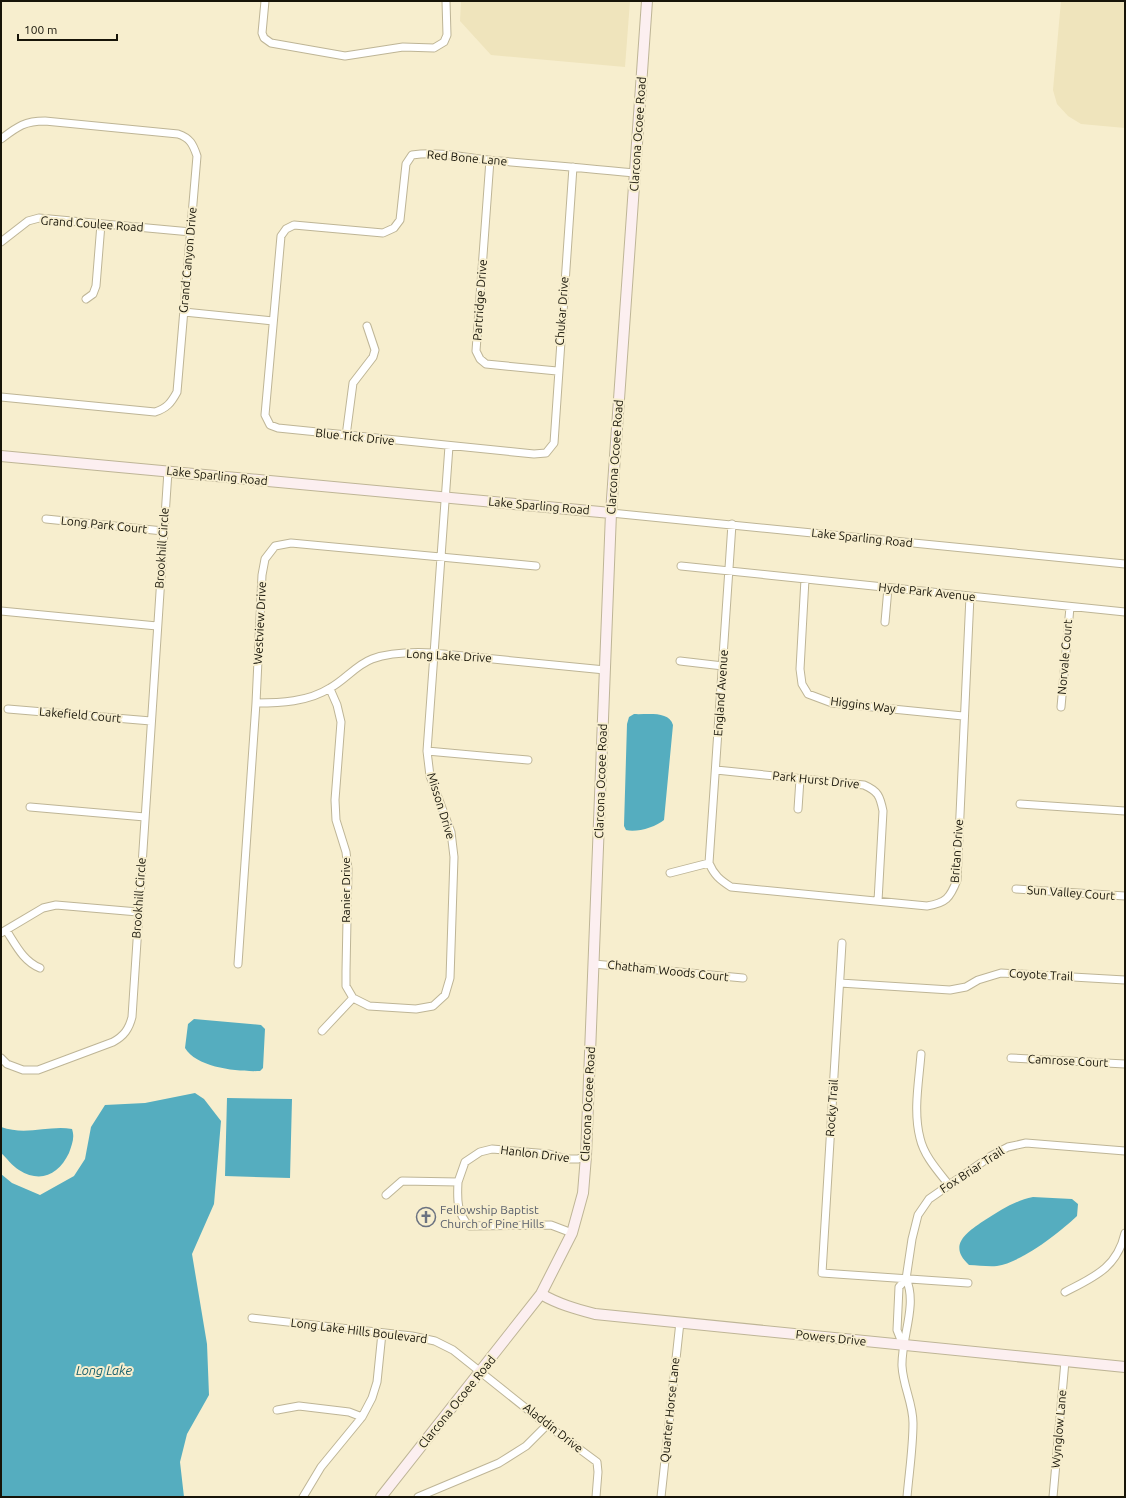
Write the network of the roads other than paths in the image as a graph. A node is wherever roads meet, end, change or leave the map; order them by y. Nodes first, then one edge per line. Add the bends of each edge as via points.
1 (265, 1) edge
2 (446, 1) edge
3 (647, 1) edge
4 (1, 140) edge
5 (490, 160) junction
6 (573, 167) junction
7 (635, 173) junction
8 (101, 224) junction
9 (191, 232) junction
10 (1, 242) edge
11 (86, 299) dead end
12 (184, 312) junction
13 (273, 321) junction
14 (367, 326) dead end
15 (557, 371) junction
16 (1, 397) edge
17 (346, 436) junction
18 (449, 446) junction
19 (546, 453) joint
20 (1, 456) edge
21 (168, 471) junction
22 (445, 497) junction
23 (611, 513) junction
24 (46, 519) dead end
25 (732, 524) junction
26 (163, 532) junction
27 (440, 557) junction
28 (1125, 564) edge
29 (536, 566) dead end
30 (681, 566) dead end
31 (730, 570) junction
32 (805, 579) junction
33 (888, 588) junction
34 (970, 596) junction
35 (1070, 607) junction
36 (1, 611) edge
37 (1125, 612) edge
38 (884, 622) dead end
39 (157, 626) junction
40 (433, 653) junction
41 (680, 661) dead end
42 (723, 666) junction
43 (605, 670) junction
44 (330, 689) junction
45 (256, 703) junction
46 (1060, 707) dead end
47 (8, 709) dead end
48 (963, 716) junction
49 (151, 721) junction
50 (427, 751) junction
51 (528, 760) dead end
52 (716, 770) junction
53 (800, 779) junction
54 (1020, 804) dead end
55 (30, 806) dead end
56 (798, 809) dead end
57 (1125, 811) edge
58 (145, 817) junction
59 (709, 862) junction
60 (670, 873) dead end
61 (1016, 889) dead end
62 (1125, 896) edge
63 (878, 901) junction
64 (138, 912) junction
65 (4, 931) edge
66 (842, 942) dead end
67 (238, 964) dead end
68 (594, 964) junction
69 (40, 968) dead end
70 (743, 978) dead end
71 (1125, 980) edge
72 (840, 983) junction
73 (353, 998) junction
74 (322, 1031) dead end
75 (921, 1054) dead end
76 (1, 1058) edge
77 (1011, 1058) dead end
78 (1125, 1064) edge
79 (1125, 1151) edge
80 (586, 1156) junction
81 (458, 1182) junction
82 (949, 1185) junction
83 (386, 1195) dead end
84 (572, 1233) junction
85 (1125, 1234) edge
86 (906, 1278) junction
87 (968, 1283) dead end
88 (1065, 1292) dead end
89 (541, 1294) junction
90 (252, 1318) dead end
91 (680, 1322) junction
92 (382, 1333) junction
93 (903, 1345) junction
94 (1064, 1361) junction
95 (1125, 1367) edge
96 (482, 1371) junction
97 (277, 1410) dead end
98 (362, 1417) junction
99 (547, 1425) junction
100 (303, 1497) edge
101 (381, 1497) edge
102 (418, 1497) edge
103 (596, 1497) edge
104 (661, 1497) edge
105 (907, 1497) edge
106 (1053, 1497) edge

1 - 2 street via 262,33 267,41 345,56 403,47 439,46 447,35
3 - 7 street, Clarcona Ocoee Road
4 - 9 street, Grand Canyon Drive via 21,125 45,120 187,137 194,144 197,156
5 - 6 street, Red Bone Lane
5 - 13 street, Red Bone Lane via 424,153 412,155 406,164 400,220 394,228 383,233 294,225 286,229 281,236
5 - 15 street, Partridge Drive via 476,351 486,364
6 - 7 street, Red Bone Lane
6 - 15 street, Chukar Drive
7 - 23 street, Clarcona Ocoee Road
8 - 9 street, Grand Coulee Road
8 - 10 street, Grand Coulee Road via 39,218 28,221
8 - 11 street via 96,286 93,294
9 - 12 street, Grand Canyon Drive
12 - 13 street
12 - 16 street, Grand Canyon Drive via 177,392 166,408 156,412
13 - 17 street, Blue Tick Drive via 266,415 270,425
14 - 17 street via 375,350 373,357 352,383
15 - 19 street, Chukar Drive via 554,443
17 - 18 street, Blue Tick Drive
18 - 19 street, Blue Tick Drive
18 - 22 street, Misson Drive
20 - 21 street, Lake Sparling Road
21 - 22 street, Lake Sparling Road
21 - 26 street, Brookhill Circle
22 - 23 street, Lake Sparling Road
22 - 27 street, Misson Drive
23 - 25 street, Lake Sparling Road
23 - 43 street, Clarcona Ocoee Road
24 - 26 street, Long Park Court
25 - 28 street, Lake Sparling Road
25 - 31 street, England Avenue
26 - 39 street, Brookhill Circle
27 - 29 street, Westview Drive
27 - 40 street, Misson Drive
27 - 45 street, Westview Drive via 291,543 275,546 265,559 262,575
30 - 31 street, Hyde Park Avenue
31 - 32 street, Hyde Park Avenue
31 - 42 street, England Avenue
32 - 33 street, Hyde Park Avenue
32 - 48 street, Higgins Way via 800,669 802,684 808,694 832,703
33 - 34 street, Hyde Park Avenue
33 - 38 street
34 - 35 street, Hyde Park Avenue
34 - 48 street, Britan Drive
35 - 37 street, Hyde Park Avenue
35 - 46 street, Norvale Court
36 - 39 street
39 - 49 street, Brookhill Circle
40 - 43 street, Long Lake Drive
40 - 44 street, Long Lake Drive via 410,652 372,659
40 - 50 street, Misson Drive
41 - 42 street
42 - 52 street, England Avenue
43 - 68 street, Clarcona Ocoee Road
44 - 45 street, Long Lake Drive via 281,703
44 - 73 street, Ranier Drive via 341,722 335,800 336,820 346,852 348,869 346,986
45 - 67 street, Westview Drive
47 - 49 street, Lakefield Court
48 - 63 street, Britan Drive via 957,880 952,893 941,904 927,906
49 - 58 street, Brookhill Circle
50 - 51 street
50 - 73 street, Misson Drive via 430,776 450,832 454,857 450,978 445,995 433,1006 416,1009 369,1006
52 - 53 street, Park Hurst Drive
52 - 59 street, England Avenue
53 - 56 street
53 - 63 street, Park Hurst Drive via 864,785 874,789 880,798 883,811
54 - 57 street
55 - 58 street
58 - 64 street, Brookhill Circle
59 - 60 street
59 - 63 street, Britan Drive via 719,879 732,886
61 - 62 street, Sun Valley Court
64 - 65 street via 56,905 43,908
64 - 76 street, Brookhill Circle via 132,1017 130,1027 122,1037 38,1070 23,1070 7,1064
65 - 69 street via 30,964
66 - 72 street, Rocky Trail
68 - 70 street, Chatham Woods Court
68 - 80 street, Clarcona Ocoee Road
71 - 72 street, Coyote Trail via 1001,973 978,980 966,987 950,990
72 - 86 street, Rocky Trail via 822,1273
73 - 74 street
75 - 82 street via 916,1114 920,1139 929,1159
77 - 78 street, Camrose Court
79 - 82 street, Fox Briar Trail via 1026,1143 1008,1147
80 - 81 street, Hanlon Drive via 567,1159 549,1154 492,1149 480,1152 465,1162
80 - 84 street, Clarcona Ocoee Road via 582,1193
81 - 83 street via 402,1181
81 - 84 street, Hanlon Drive via 457,1202 461,1218 469,1226 551,1225
82 - 86 street, Fox Briar Trail via 929,1199 918,1215
84 - 89 street, Clarcona Ocoee Road
85 - 88 street via 1115,1259 1098,1275
86 - 87 street
86 - 93 street, Fox Briar Trail via 911,1287 907,1331
86 - 93 street, Fox Briar Trail via 900,1287 897,1330
89 - 91 street, Powers Drive via 577,1310 595,1314
89 - 96 street, Clarcona Ocoee Road
90 - 92 street, Long Lake Hills Boulevard
91 - 93 street, Powers Drive
91 - 104 street, Quarter Horse Lane
92 - 96 street, Long Lake Hills Boulevard via 435,1341 453,1350
92 - 98 street via 378,1382
93 - 94 street, Powers Drive
93 - 105 street, Fox Briar Trail via 902,1367 911,1400 913,1423
94 - 95 street, Powers Drive
94 - 106 street, Wynglow Lane
96 - 99 street, Aladdin Drive
96 - 101 street, Clarcona Ocoee Road
97 - 98 street via 300,1406 349,1412
98 - 100 street via 321,1467
99 - 102 street via 526,1446 499,1463
99 - 103 street, Aladdin Drive via 597,1462

